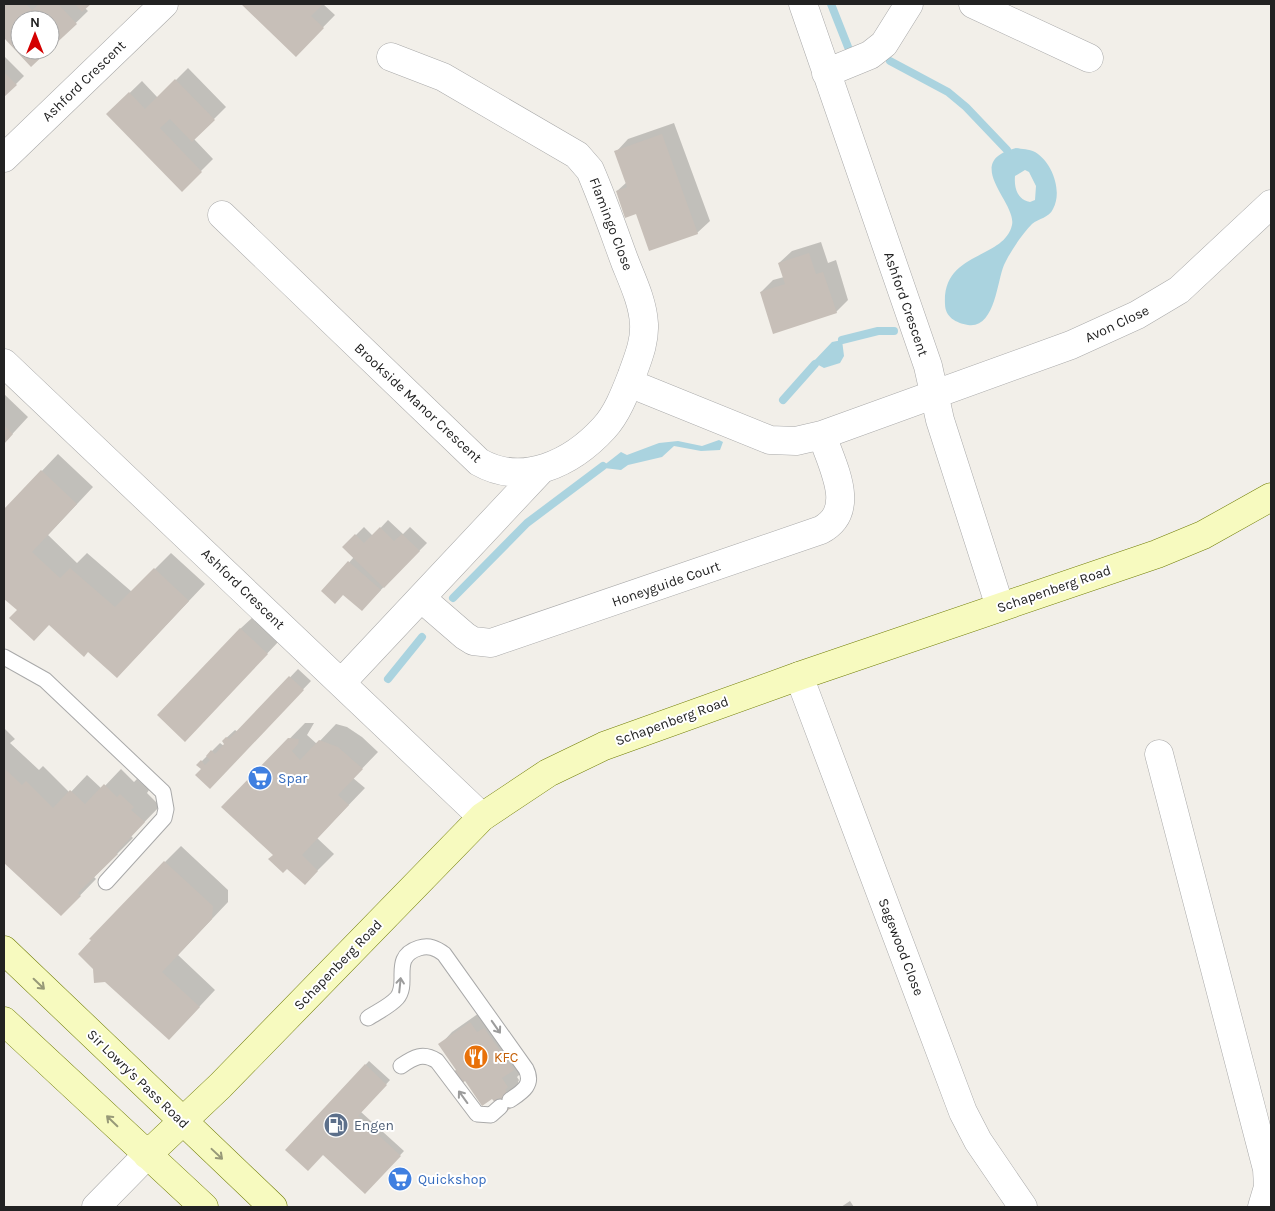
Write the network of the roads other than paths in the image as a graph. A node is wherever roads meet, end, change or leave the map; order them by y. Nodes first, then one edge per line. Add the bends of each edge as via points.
1 (164, 4) edge
2 (803, 4) edge
3 (909, 4) edge
4 (973, 4) edge
5 (391, 57) dead end
6 (1089, 58) dead end
7 (826, 73) junction
8 (4, 158) edge
9 (1271, 204) edge
10 (222, 215) dead end
11 (4, 363) edge
12 (628, 383) junction
13 (934, 394) junction
14 (822, 435) junction
15 (540, 471) junction
16 (1271, 497) edge
17 (421, 598) junction
18 (1000, 607) junction
19 (4, 657) edge
20 (798, 676) junction
21 (342, 683) junction
22 (1160, 754) dead end
23 (482, 817) junction
24 (106, 882) dead end
25 (4, 950) edge
26 (368, 1018) dead end
27 (4, 1021) edge
28 (401, 1066) dead end
29 (182, 1121) junction
30 (147, 1155) junction
31 (96, 1207) edge
32 (204, 1207) edge
33 (273, 1207) edge
34 (1023, 1207) edge
35 (1262, 1207) edge

1 - 8 street, Ashford Crescent
2 - 7 street, Ashford Crescent
3 - 7 street via 884,44 870,55
4 - 6 street
5 - 12 street, Flamingo Close via 443,77 577,155 590,170 639,299 644,322 644,337
7 - 13 street, Ashford Crescent via 928,366
9 - 13 street, Avon Close via 1159,304 1071,345
10 - 15 street, Brookside Manor Crescent via 479,462 501,472
11 - 21 street, Ashford Crescent
12 - 14 street via 770,440
12 - 15 street, Brookside Manor Crescent via 604,428 588,443
13 - 14 street
13 - 18 street, Ashford Crescent
14 - 17 street, Honeyguide Court via 841,502 836,518 820,530 491,643 481,643 465,636
15 - 17 street
16 - 18 street, Schapenberg Road via 1203,535 1157,554
17 - 21 street
18 - 20 street, Schapenberg Road
19 - 24 lane via 45,680 163,792 164,818
20 - 23 street, Schapenberg Road via 584,754 530,783
20 - 34 street, Sagewood Close via 963,1112 978,1141
21 - 23 street, Ashford Crescent
22 - 35 street via 1267,1169 1268,1187
23 - 29 street, Schapenberg Road
25 -> 29 street, Sir Lowry's Pass Road
26 -> 28 lane via 398,997 402,964 407,956 422,947 438,949 526,1069 528,1084 526,1089 491,1115 477,1114 437,1061 430,1057 415,1057
30 -> 27 street
29 - 30 street, Schapenberg Road
29 -> 33 street, Sir Lowry's Pass Road
30 - 31 street
30 - 32 street

